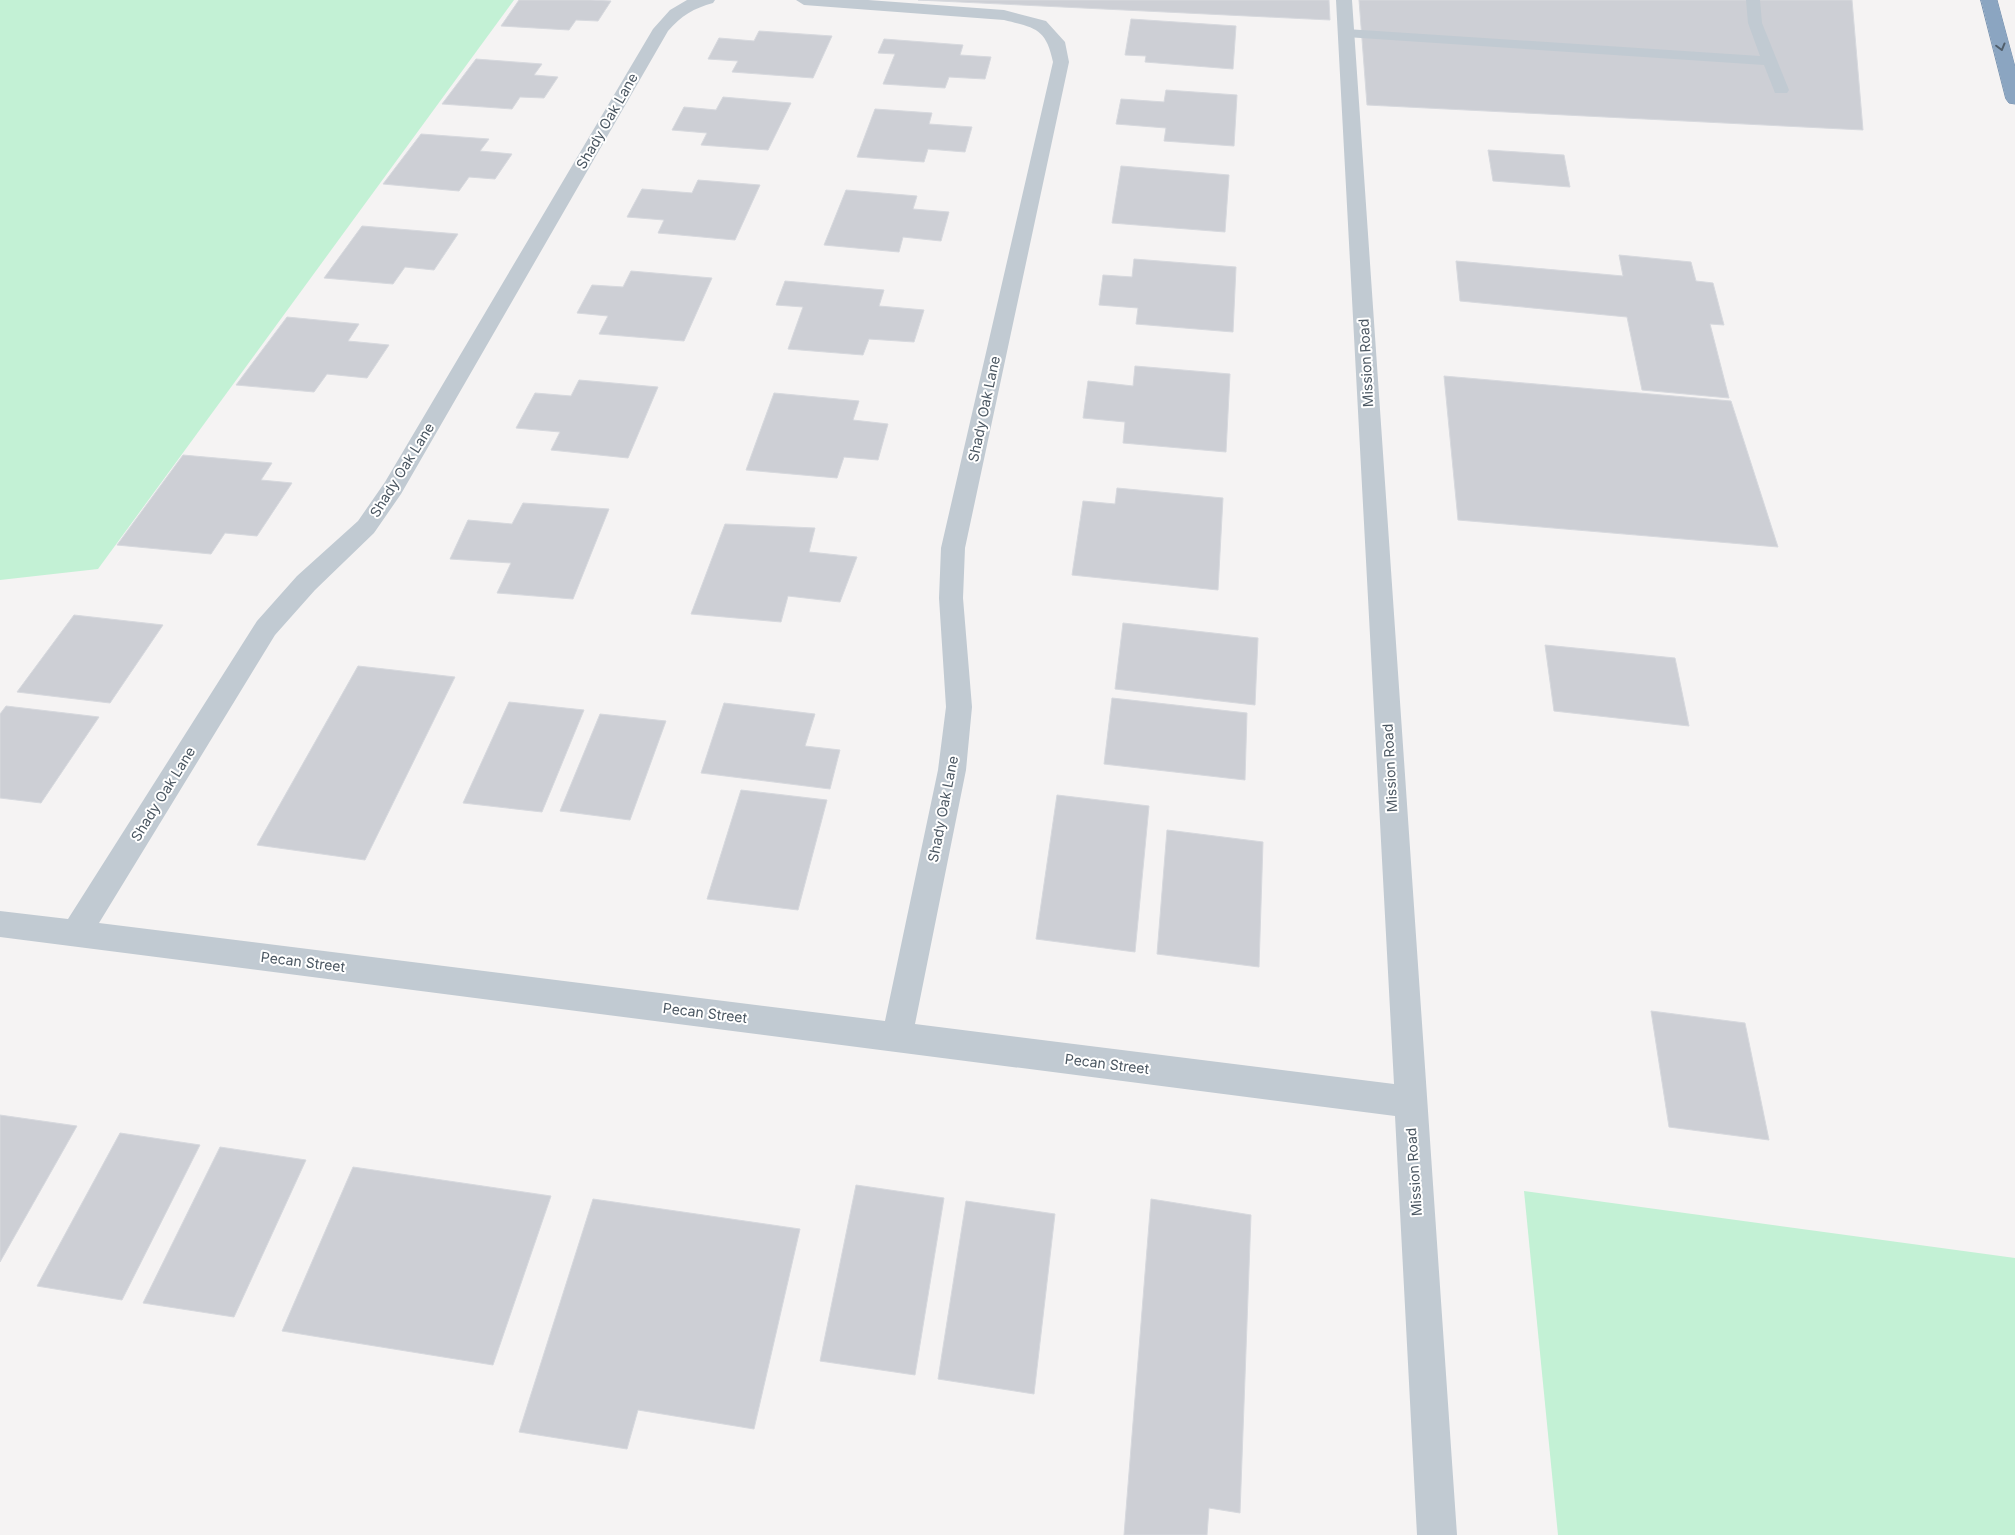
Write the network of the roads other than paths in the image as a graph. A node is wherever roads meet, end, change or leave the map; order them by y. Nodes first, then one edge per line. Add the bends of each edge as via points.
1 (707, 0) edge
2 (804, 0) edge
3 (1344, 0) edge
4 (1753, 0) edge
5 (1989, 0) edge
6 (1346, 33) junction
7 (1770, 61) junction
8 (1781, 90) dead end
9 (2015, 99) edge
10 (0, 924) edge
11 (76, 932) junction
12 (897, 1038) junction
13 (1410, 1102) junction
14 (1437, 1535) edge

1 - 11 street, Shady Oak Lane via 674,13 661,29 394,488 366,527 306,583 266,628
2 - 12 street, Shady Oak Lane via 1004,15 1040,24 1057,42 1060,62 953,548 950,598 959,706 952,770
3 - 6 street, Mission Road
4 - 7 lane via 1755,23
5 -> 9 highway
6 - 7 lane
6 - 13 street, Mission Road
7 - 8 lane
10 - 11 street, Pecan Street
11 - 12 street, Pecan Street
12 - 13 street, Pecan Street
13 - 14 street, Mission Road

